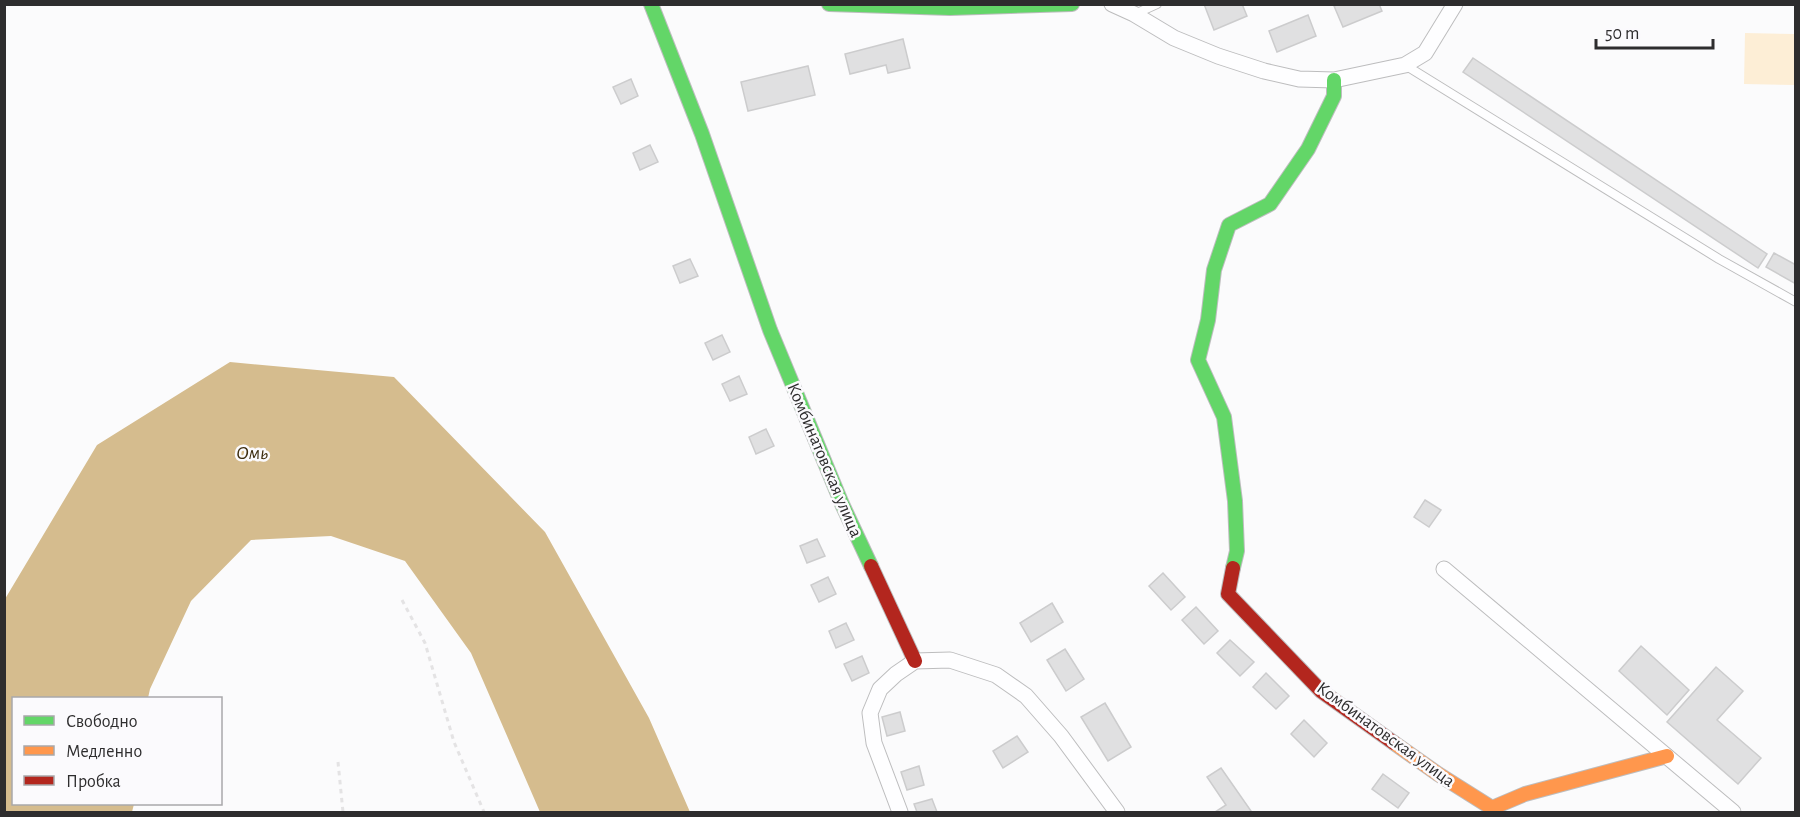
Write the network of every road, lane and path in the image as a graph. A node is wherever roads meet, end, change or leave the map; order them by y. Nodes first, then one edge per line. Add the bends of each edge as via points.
1 (651, 4) edge
2 (829, 4) edge
3 (1072, 4) edge
4 (1112, 4) edge
5 (1157, 4) edge
6 (1455, 4) edge
7 (1134, 14) junction
8 (1405, 65) junction
9 (1334, 80) junction
10 (1796, 302) edge
11 (1444, 569) dead end
12 (402, 600) dead end
13 (915, 661) junction
14 (1667, 756) junction
15 (338, 762) dead end
16 (343, 813) edge
17 (484, 813) edge
18 (900, 813) edge
19 (1117, 813) edge
20 (1733, 813) edge

1 - 13 street, Комбинатовская улица via 702,134 770,330 842,504
2 - 3 street via 904,9 1011,9
4 - 7 street
5 - 7 lane
6 - 8 street via 1425,52
7 - 9 street via 1174,38 1218,56 1299,79
8 - 9 street
8 - 10 lane via 1719,259
9 - 14 street, Комбинатовская улица via 1334,96 1308,149 1270,204 1229,225 1214,270 1198,360 1224,417 1235,501 1237,551 1228,594 1322,691 1492,808 1525,794
11 - 14 street
12 - 17 path via 425,643 453,742
13 - 18 street via 880,690 870,713 874,743
13 - 19 street via 950,660 996,675 1026,696 1061,736
14 - 20 street
15 - 16 path

